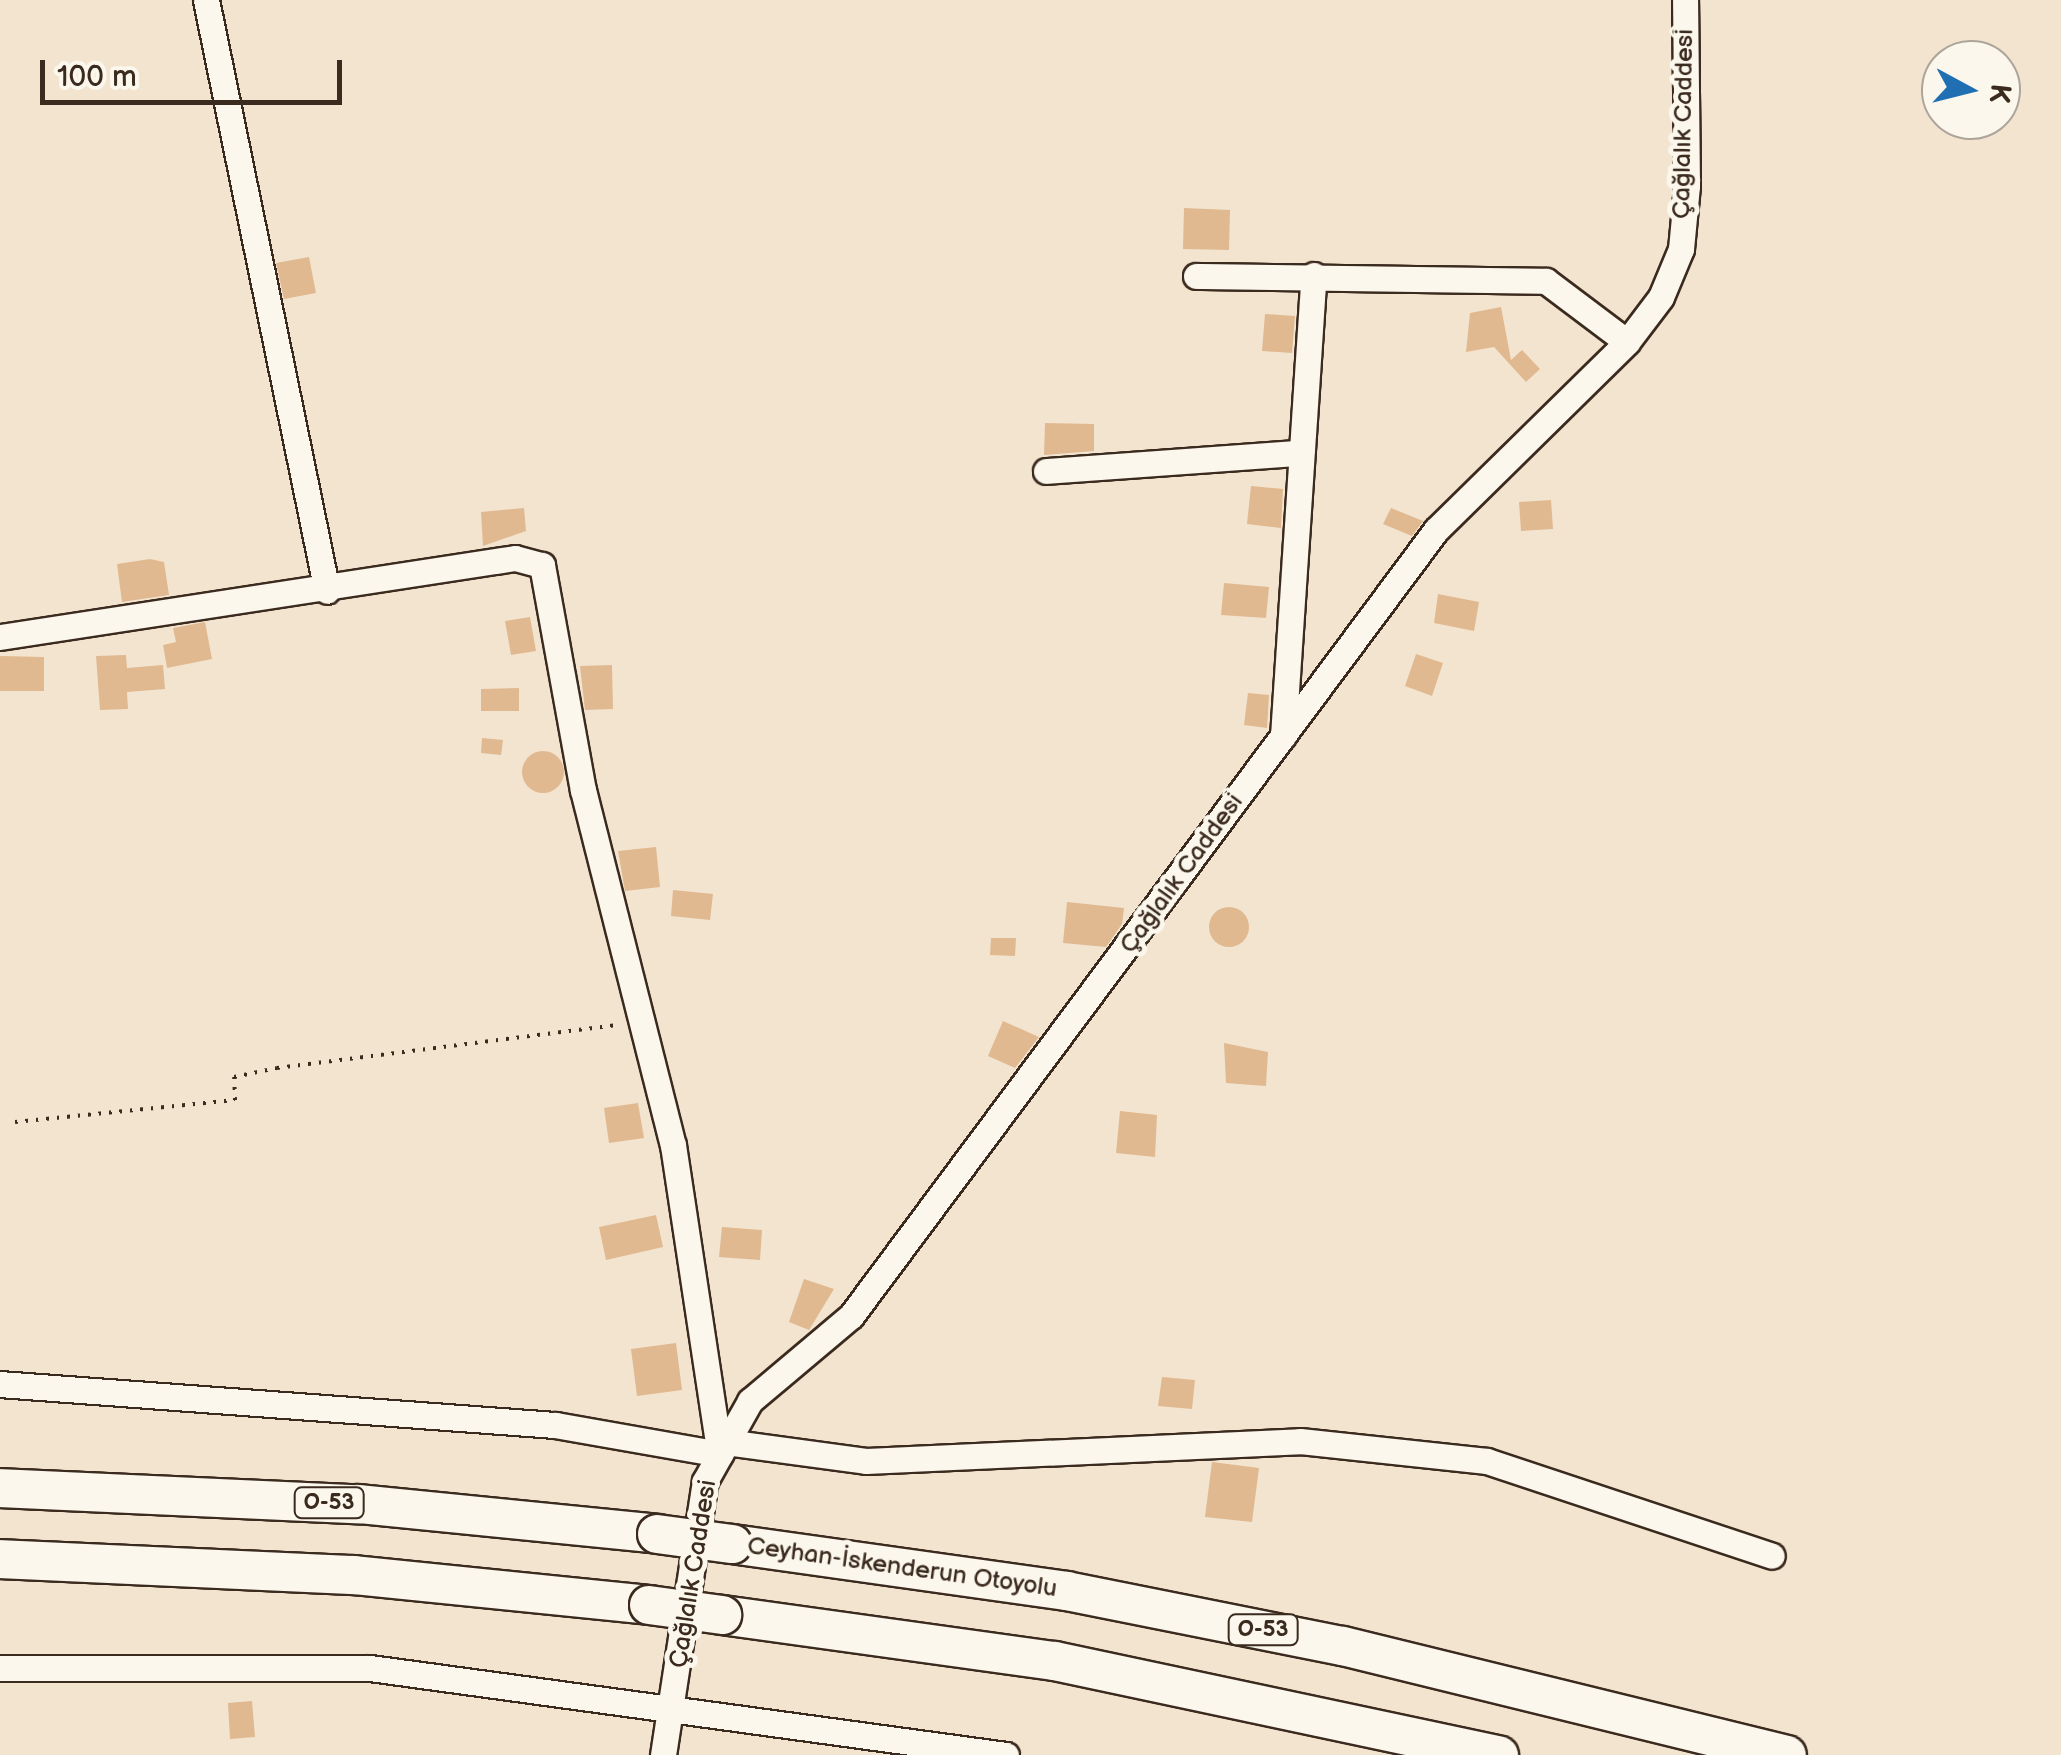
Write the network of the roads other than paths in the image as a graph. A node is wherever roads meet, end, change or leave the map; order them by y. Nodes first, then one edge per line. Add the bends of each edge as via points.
1 (206, 0) edge
2 (1686, 0) edge
3 (1314, 275) junction
4 (1196, 276) dead end
5 (1627, 342) junction
6 (1298, 454) junction
7 (1046, 470) dead end
8 (328, 591) junction
9 (0, 637) edge
10 (1284, 736) junction
11 (0, 1384) edge
12 (723, 1448) junction
13 (0, 1488) edge
14 (1772, 1556) dead end
15 (0, 1559) edge
16 (0, 1668) edge
17 (674, 1703) junction
18 (663, 1755) edge
19 (1006, 1755) edge
20 (1499, 1755) edge
21 (1787, 1755) edge

1 - 8 street
2 - 5 street, Çağlalık Caddesi via 1681,249
3 - 4 street
3 - 5 street via 1546,281
3 - 6 street
5 - 10 street, Çağlalık Caddesi via 1436,530
6 - 7 street
6 - 10 street
8 - 9 street
8 - 12 street via 515,558 542,564 583,790 643,1022 702,1297
10 - 12 street, Çağlalık Caddesi via 851,1316 750,1401
11 - 12 street via 555,1425
12 - 14 street via 866,1461 1300,1441 1487,1462
12 - 17 street, Çağlalık Caddesi via 705,1481
13 - 21 highway, Ceyhan-İskenderun Otoyolu / O-53, bridge via 359,1504 658,1534 1104,1598
15 - 20 highway, bridge via 354,1575 649,1605 1055,1661
16 - 17 street via 370,1668
17 - 18 street, Çağlalık Caddesi
17 - 19 street

